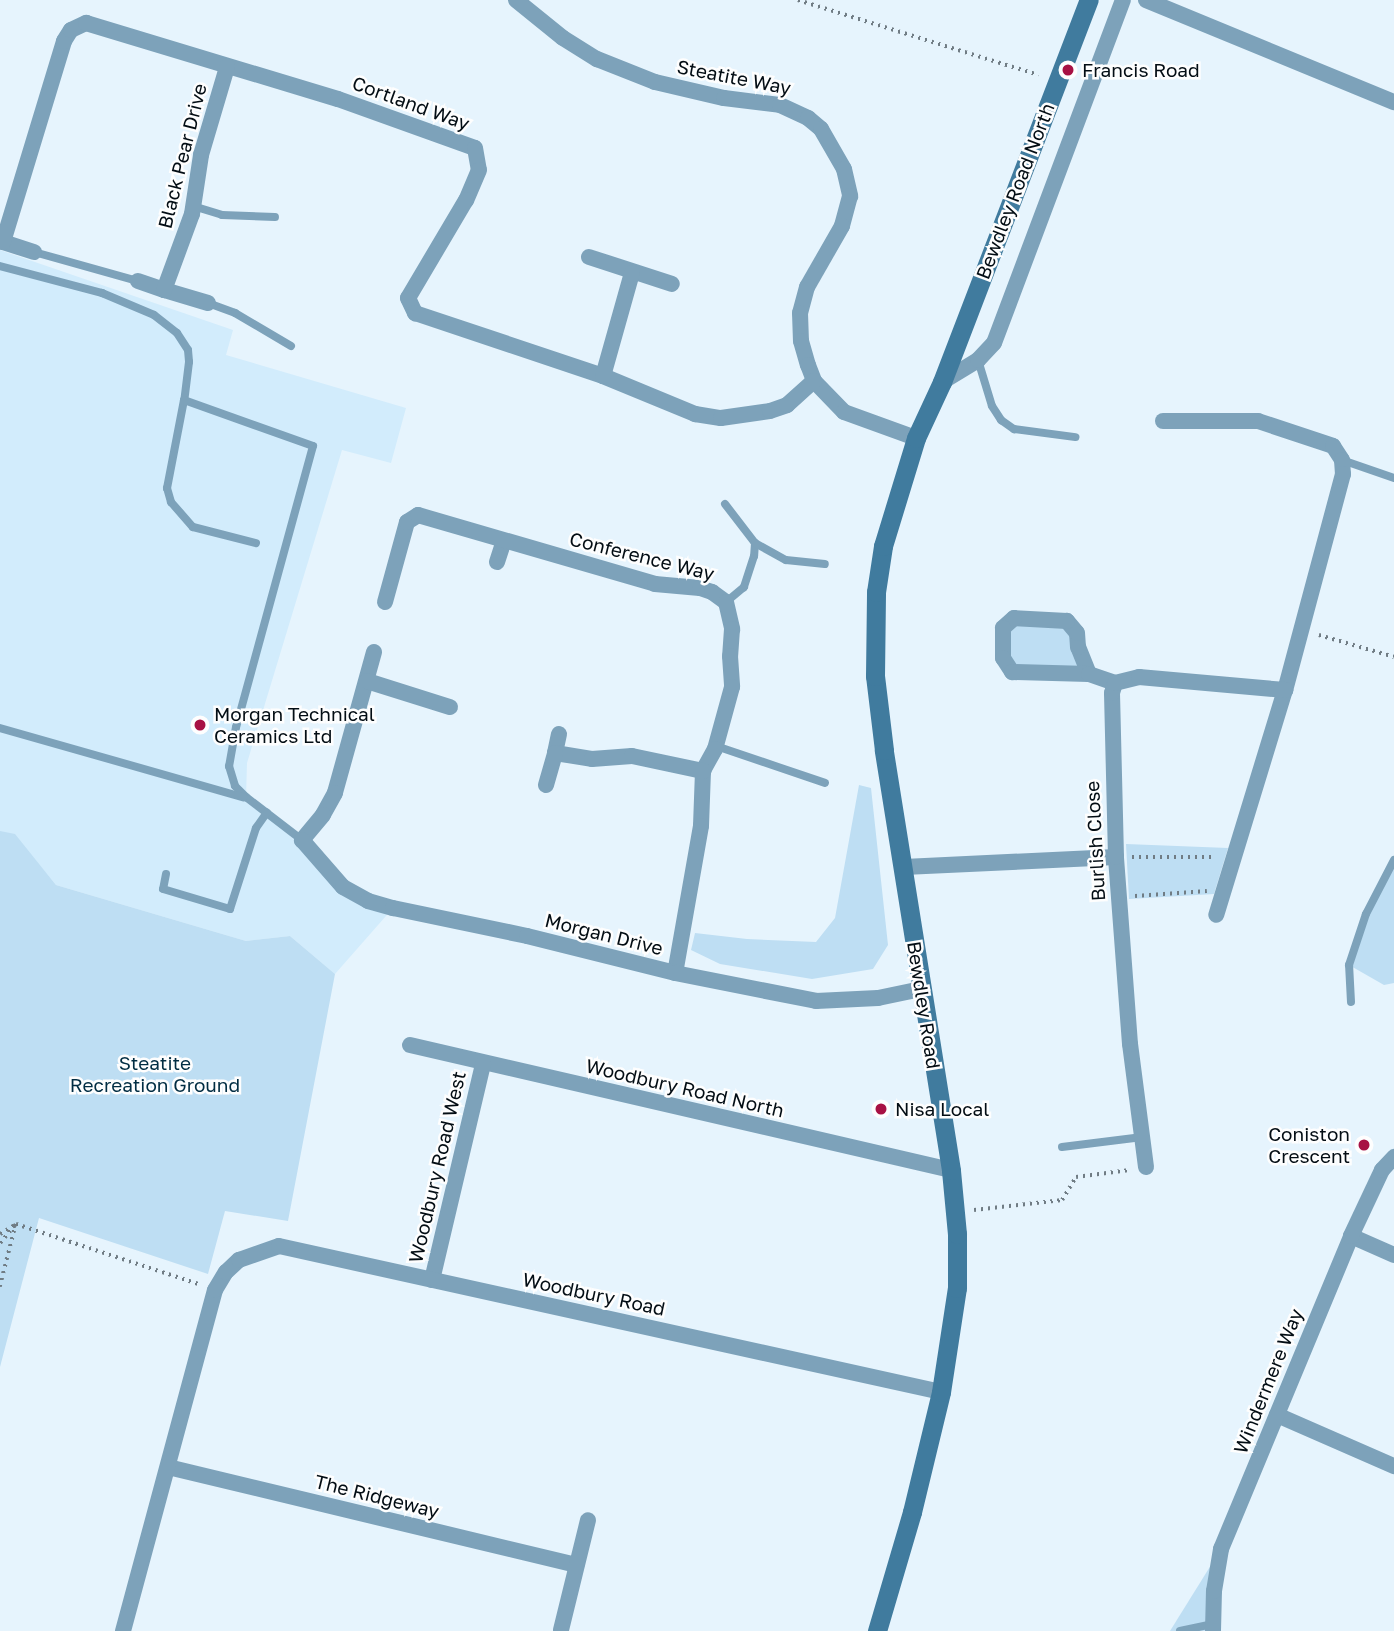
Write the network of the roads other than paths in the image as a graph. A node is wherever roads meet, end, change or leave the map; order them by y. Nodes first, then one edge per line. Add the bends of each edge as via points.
1 (516, 0) edge
2 (1089, 0) edge
3 (1123, 0) edge
4 (1146, 0) edge
5 (227, 66) junction
6 (1394, 102) edge
7 (193, 206) junction
8 (275, 217) dead end
9 (2, 241) edge
10 (34, 252) joint
11 (589, 257) dead end
12 (0, 265) edge
13 (632, 273) junction
14 (138, 281) joint
15 (672, 284) dead end
16 (164, 290) junction
17 (208, 303) joint
18 (291, 346) dead end
19 (978, 360) junction
20 (603, 376) junction
21 (814, 380) junction
22 (942, 382) junction
23 (184, 400) junction
24 (1163, 421) dead end
25 (1075, 437) dead end
26 (916, 438) junction
27 (1342, 460) junction
28 (1394, 478) edge
29 (725, 503) dead end
30 (504, 541) junction
31 (256, 543) dead end
32 (755, 543) junction
33 (497, 562) dead end
34 (825, 564) dead end
35 (384, 602) dead end
36 (726, 602) junction
37 (1077, 648) junction
38 (374, 652) dead end
39 (1060, 673) junction
40 (1089, 674) junction
41 (367, 681) junction
42 (1115, 683) junction
43 (1285, 690) junction
44 (450, 707) dead end
45 (0, 728) edge
46 (559, 734) dead end
47 (716, 746) junction
48 (555, 753) junction
49 (704, 771) junction
50 (825, 783) dead end
51 (546, 785) dead end
52 (246, 797) junction
53 (267, 811) junction
54 (302, 840) junction
55 (1116, 857) junction
56 (1394, 860) edge
57 (904, 867) junction
58 (166, 874) dead end
59 (1216, 915) dead end
60 (675, 973) junction
61 (921, 989) junction
62 (1351, 1002) dead end
63 (411, 1045) dead end
64 (483, 1064) junction
65 (1142, 1138) junction
66 (1062, 1147) dead end
67 (1394, 1157) edge
68 (1146, 1167) road end
69 (951, 1170) junction
70 (1351, 1236) junction
71 (1394, 1255) edge
72 (432, 1280) junction
73 (941, 1392) junction
74 (1277, 1415) junction
75 (1394, 1466) edge
76 (168, 1467) junction
77 (588, 1520) dead end
78 (576, 1565) junction
79 (1213, 1628) edge
80 (561, 1630) edge
81 (123, 1631) edge
82 (877, 1631) edge
83 (1180, 1631) edge

1 - 21 street, Steatite Way via 597,59 656,82 780,105 821,129 844,169 850,196 842,226 807,286 800,313 801,341
2 - 22 main road, Bewdley Road North
3 - 19 street via 994,343
4 - 6 street
5 - 7 street, Black Pear Drive via 201,155
5 - 9 street, Cortland Way via 86,23 71,30
5 - 20 street, Cortland Way via 338,99 474,148 479,170 467,200 408,298 415,313
7 - 8 lane via 222,215
7 - 16 street, Black Pear Drive
9 - 10 street, Cortland Way
10 - 14 lane
11 - 13 street
12 - 23 lane via 102,293 166,323 187,351
13 - 15 street
13 - 20 street
14 - 16 street
16 - 17 street
17 - 18 lane via 236,313
19 - 22 street
19 - 25 lane via 1001,420 1014,429
20 - 21 street, Cortland Way via 695,414 721,418 787,405
21 - 26 street, Steatite Way via 844,412
22 - 26 main road, Bewdley Road
23 - 31 lane via 167,488 171,502 193,527
23 - 52 lane via 313,446 231,753 230,776
24 - 27 street via 1258,421 1333,446
26 - 57 main road, Bewdley Road via 883,545 873,639 884,751
27 - 28 lane
27 - 43 street via 1343,474
29 - 32 lane
30 - 33 street
30 - 35 street, Conference Way via 418,515 407,522
30 - 36 street, Conference Way via 655,584 700,588
32 - 34 lane via 786,560
32 - 36 lane via 744,587
36 - 47 street, Conference Way via 733,629 732,687
37 - 39 street via 1074,659
37 - 39 street via 1077,633 1067,621 1007,621 1003,628 1006,667 1012,672
37 - 40 street
38 - 41 street
39 - 40 street
40 - 42 street
41 - 44 street
41 - 54 street via 335,793
42 - 43 street via 1139,677
42 - 55 street, Burlish Close via 1111,706
43 - 59 street
45 - 52 lane
46 - 48 street
47 - 49 street, Conference Way
47 - 50 lane
48 - 49 street via 592,759 632,755
48 - 51 street
49 - 60 street, Conference Way via 701,826
52 - 53 lane
53 - 54 lane
53 - 58 lane via 256,828 230,909 163,889
54 - 60 street, Morgan Drive via 343,887 368,901
55 - 57 street
55 - 65 street, Burlish Close
56 - 62 lane via 1366,914 1349,964
57 - 61 main road, Bewdley Road
60 - 61 street, Morgan Drive via 816,1001 878,998
61 - 69 main road, Bewdley Road
63 - 64 street, Woodbury Road North
64 - 69 street, Woodbury Road North
64 - 72 street, Woodbury Road West
65 - 66 lane
65 - 68 street, Burlish Close
67 - 70 street, Windermere Way via 1382,1170
69 - 73 main road, Bewdley Road via 957,1288
70 - 71 street
70 - 74 street, Windermere Way
72 - 73 street, Woodbury Road
72 - 76 street, Woodbury Road via 279,1246 239,1260 215,1290
73 - 82 main road, Bewdley Road
74 - 75 street
74 - 79 street, Windermere Way via 1221,1549
76 - 78 street, The Ridgeway
76 - 81 street
77 - 78 street
78 - 80 street
79 - 83 lane

